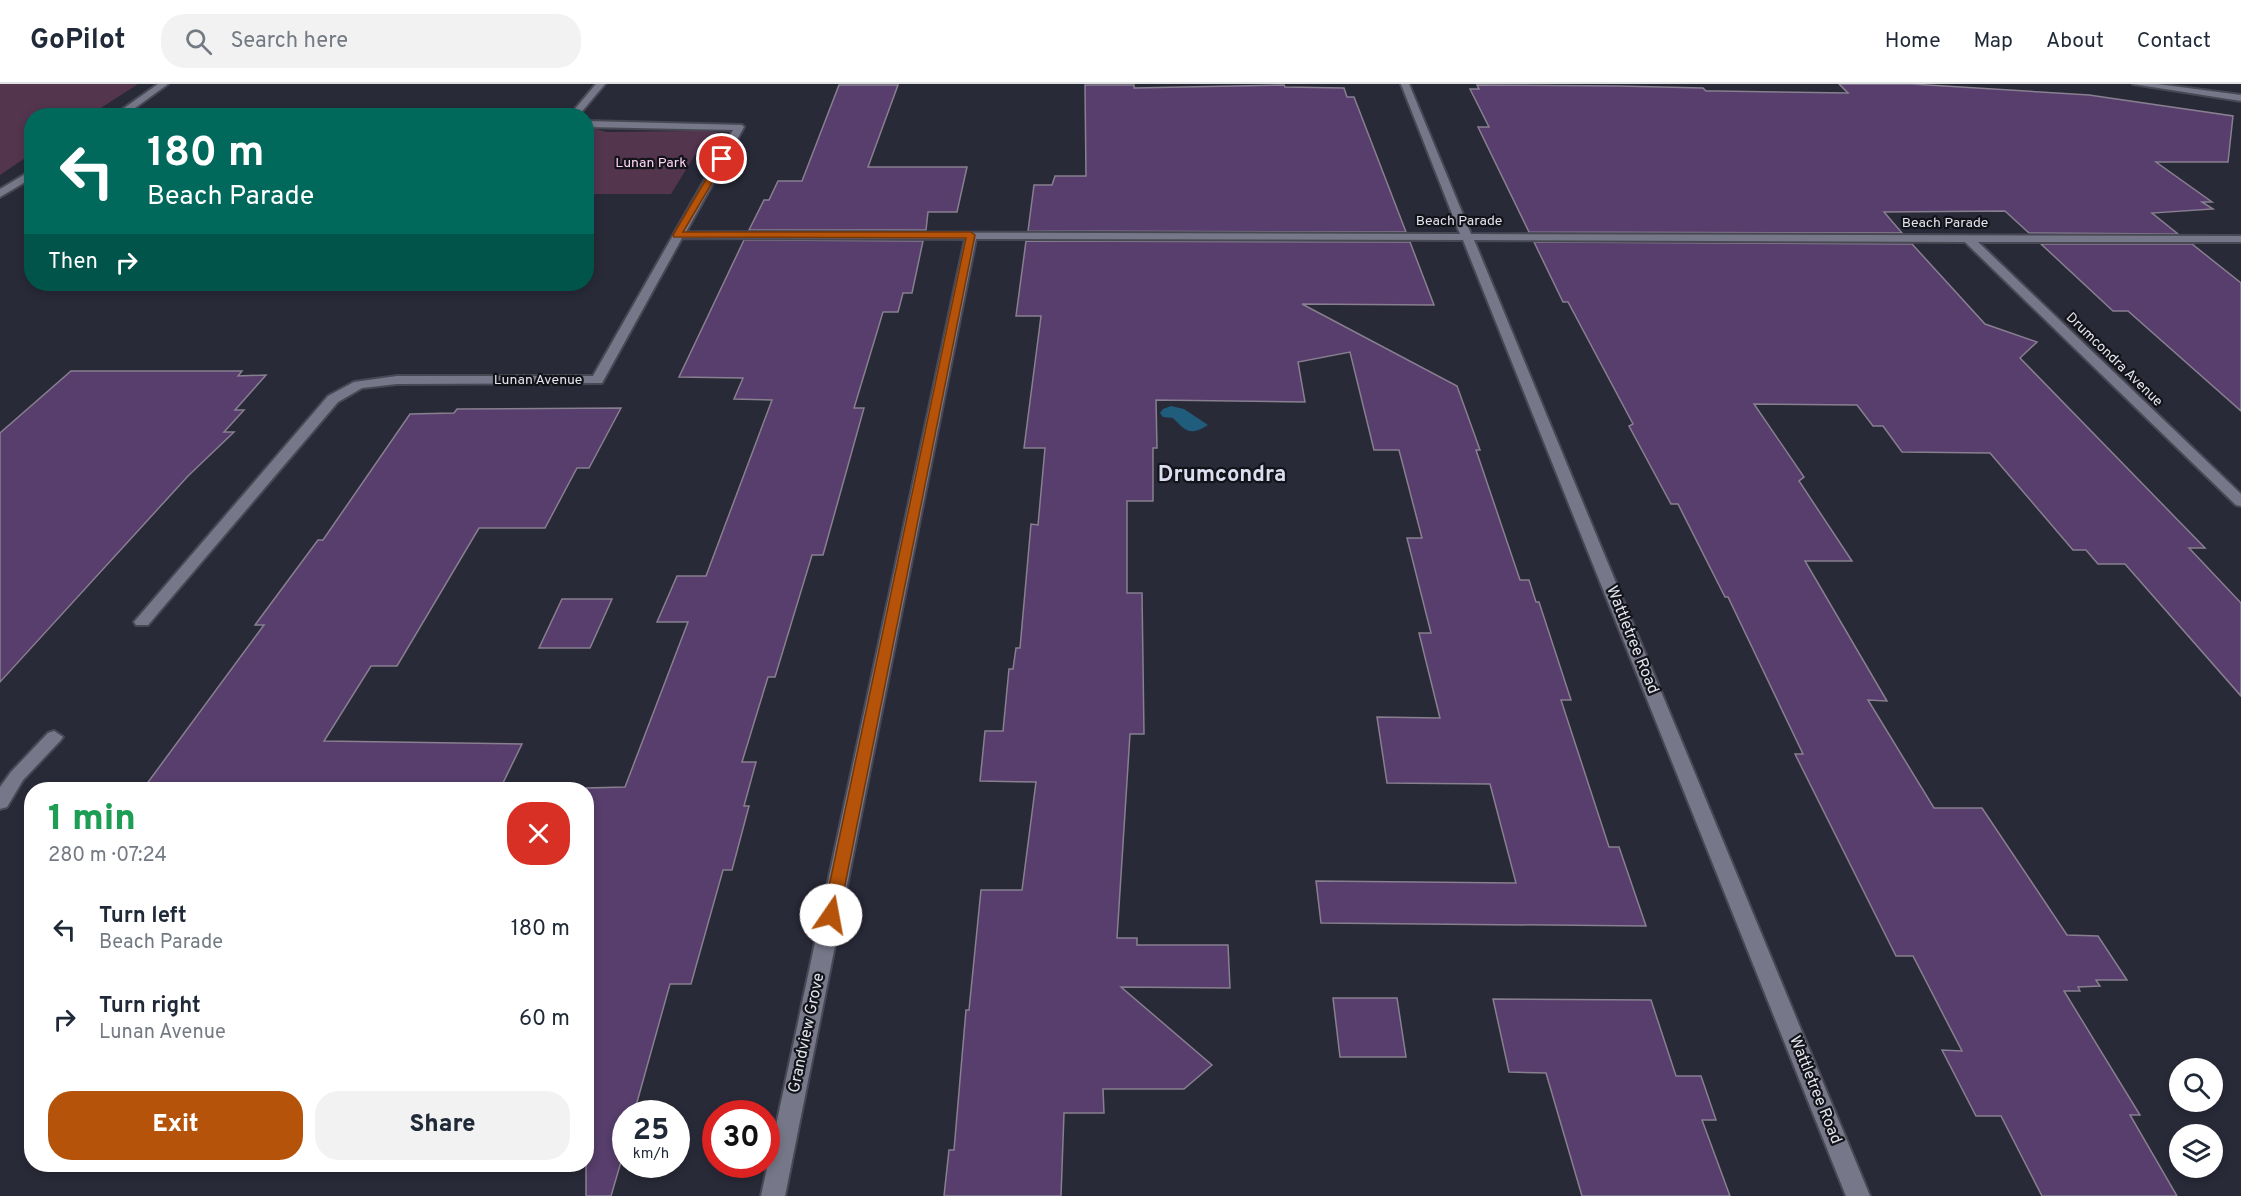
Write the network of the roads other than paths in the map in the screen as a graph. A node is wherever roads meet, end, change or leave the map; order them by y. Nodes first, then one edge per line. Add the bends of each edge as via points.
1 (164, 84) edge
2 (601, 84) edge
3 (1405, 84) edge
4 (2137, 84) edge
5 (2225, 84) edge
6 (2241, 97) edge
7 (129, 108) edge
8 (580, 108) edge
9 (594, 124) edge
10 (24, 178) edge
11 (0, 195) edge
12 (677, 235) junction
13 (971, 235) junction
14 (1467, 236) junction
15 (1968, 238) junction
16 (2241, 239) edge
17 (2241, 502) edge
18 (142, 622) dead end
19 (54, 737) dead end
20 (0, 802) edge
21 (773, 1196) edge
22 (1858, 1196) edge

1 - 7 street
2 - 8 street
3 - 14 street, Wattletree Road
4 - 6 street
5 - 6 street
9 - 12 street, Lunan Avenue via 739,127
10 - 11 street
12 - 13 street, Beach Parade
12 - 18 street, Lunan Avenue via 597,380 397,380 359,385 347,391 333,399
13 - 14 street, Beach Parade
13 - 21 street, Grandview Grove
14 - 15 street, Beach Parade
14 - 22 street, Wattletree Road
15 - 16 street, Beach Parade
15 - 17 street, Drumcondra Avenue
19 - 20 street via 17,776

